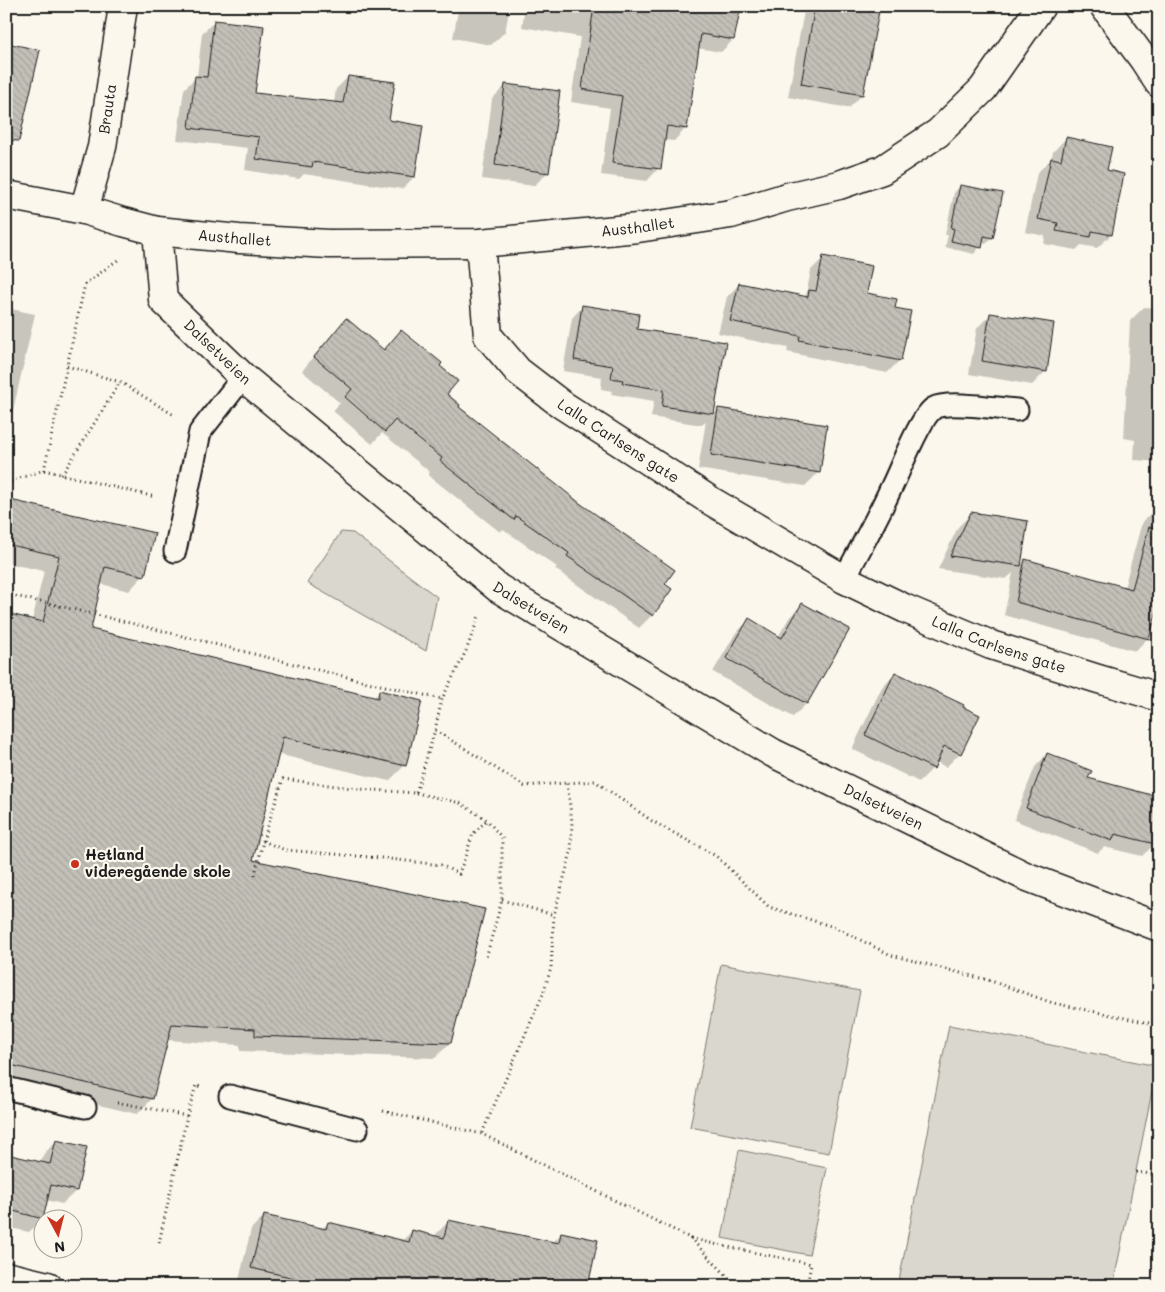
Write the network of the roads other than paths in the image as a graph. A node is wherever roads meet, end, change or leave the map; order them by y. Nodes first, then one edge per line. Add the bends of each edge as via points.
1 (123, 6) edge
2 (1041, 6) edge
3 (1104, 6) edge
4 (1159, 82) edge
5 (6, 195) edge
6 (84, 210) junction
7 (157, 231) junction
8 (480, 243) junction
9 (243, 376) junction
10 (1017, 410) dead end
11 (176, 551) dead end
12 (844, 580) junction
13 (1159, 697) edge
14 (1159, 927) edge
15 (6, 1088) edge
16 (230, 1096) road end
17 (85, 1107) road end
18 (357, 1129) dead end
19 (6, 1276) edge
20 (48, 1286) edge

1 - 6 street, Brauta via 102,147
2 - 8 street, Austhallet via 983,89 938,133 882,170 731,214 638,228
3 - 4 street
5 - 6 street
6 - 7 street
7 - 8 street, Austhallet via 329,244
7 - 9 street, Dalsetveien via 162,300
8 - 12 street, Lalla Carlsens gate via 488,336 518,371 561,404 711,501
9 - 11 lane via 200,432
9 - 14 street, Dalsetveien via 494,584 773,753 1025,876
10 - 12 lane via 954,404 935,407 916,433
12 - 13 street, Lalla Carlsens gate via 991,644
15 - 17 lane
16 - 18 lane
19 - 20 street

